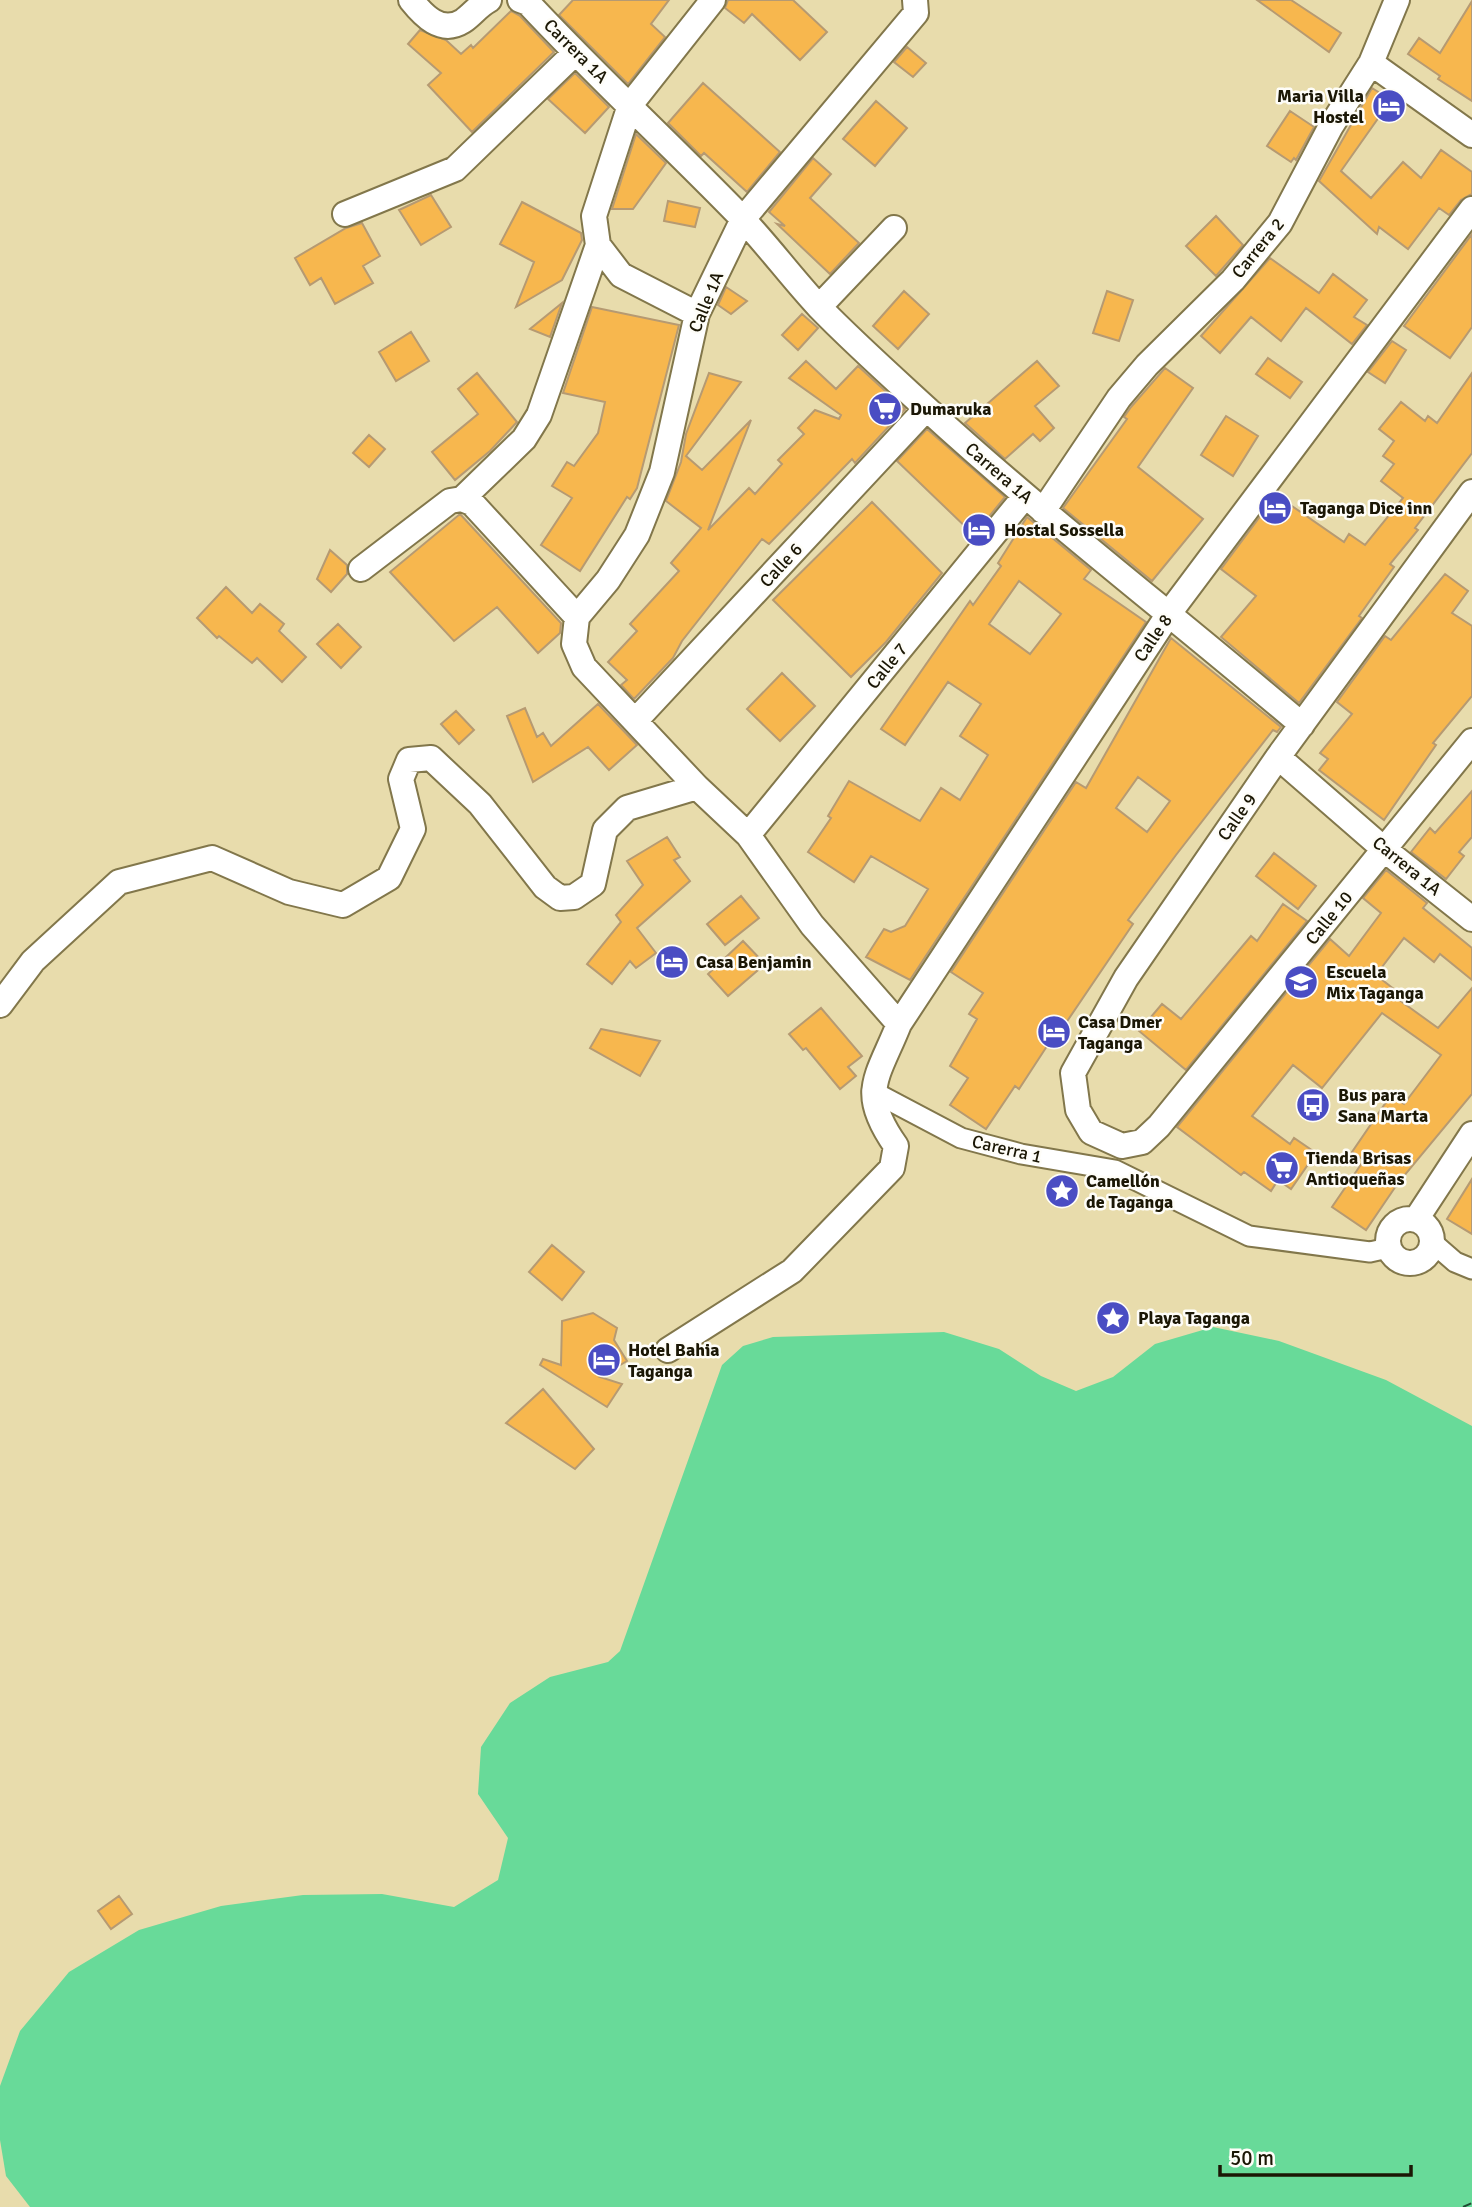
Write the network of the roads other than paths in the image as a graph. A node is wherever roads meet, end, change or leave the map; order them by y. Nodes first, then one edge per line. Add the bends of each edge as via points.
1 (411, 0) edge
2 (489, 0) edge
3 (520, 0) edge
4 (712, 0) edge
5 (915, 0) edge
6 (1397, 0) edge
7 (575, 53) junction
8 (1371, 63) junction
9 (630, 105) junction
10 (1472, 135) edge
11 (1472, 209) edge
12 (345, 214) dead end
13 (743, 219) junction
14 (894, 228) dead end
15 (598, 245) junction
16 (819, 307) junction
17 (697, 314) junction
18 (926, 409) junction
19 (1472, 492) edge
20 (462, 499) junction
21 (1034, 503) junction
22 (361, 569) dead end
23 (1170, 612) junction
24 (577, 617) junction
25 (636, 720) junction
26 (1302, 725) junction
27 (1472, 741) edge
28 (1278, 757) junction
29 (697, 787) junction
30 (748, 835) junction
31 (1385, 850) junction
32 (1472, 919) edge
33 (0, 1005) edge
34 (899, 1024) junction
35 (872, 1091) junction
36 (1472, 1134) edge
37 (1122, 1146) joint
38 (1417, 1218) junction
39 (1432, 1242) junction
40 (1388, 1248) junction
41 (1472, 1269) edge
42 (668, 1350) dead end

1 - 2 street via 427,20 443,25 460,23
3 - 7 street, Carrera 1A
4 - 9 street
5 - 13 street, Calle 1A via 916,13
6 - 8 street, Carrera 2
7 - 9 street, Carrera 1A
7 - 12 street via 455,169
8 - 10 street
8 - 21 street, Carrera 2 via 1331,126 1280,223 1233,280 1147,365
9 - 13 street, Carrera 1A
9 - 15 street via 594,216
11 - 23 street, Calle 8
13 - 16 street, Carrera 1A
13 - 17 street, Calle 1A
14 - 16 street
15 - 17 street via 621,275
15 - 20 street via 539,415 524,439
16 - 18 street, Carrera 1A
17 - 24 street, Calle 1A via 662,472 638,535
18 - 21 street, Carrera 1A
18 - 25 street, Calle 6
19 - 26 street, Calle 9
20 - 22 street via 450,500
20 - 24 street via 472,503
21 - 23 street, Carrera 1A
21 - 30 street, Calle 7
23 - 26 street, Carrera 1A
23 - 34 street, Calle 8
24 - 25 street via 575,644 584,667
25 - 29 street
26 - 28 street, Calle 9
27 - 31 street, Calle 10
28 - 31 street, Carrera 1A
28 - 37 street, Calle 9 via 1126,978 1073,1073 1078,1110 1091,1132
29 - 30 street
29 - 33 street via 627,808 606,830 593,884 574,897 560,898 545,887 480,804 430,758 409,760 401,779 413,830 389,878 343,905 289,892 212,858 118,882 33,961
30 - 34 street via 812,925
31 - 32 street, Carrera 1A
31 - 37 street, Calle 10 via 1159,1126 1142,1142
34 - 35 street, Calle 8
35 - 40 street, Carerra 1 via 961,1138 1115,1170 1249,1236 1370,1252
35 - 42 street via 877,1119 895,1146 892,1168 792,1271
36 - 38 street
38 - 39 street via 1429,1230
38 - 40 street via 1392,1227
39 - 40 street via 1426,1256 1412,1263 1398,1260
39 - 41 street via 1455,1262

